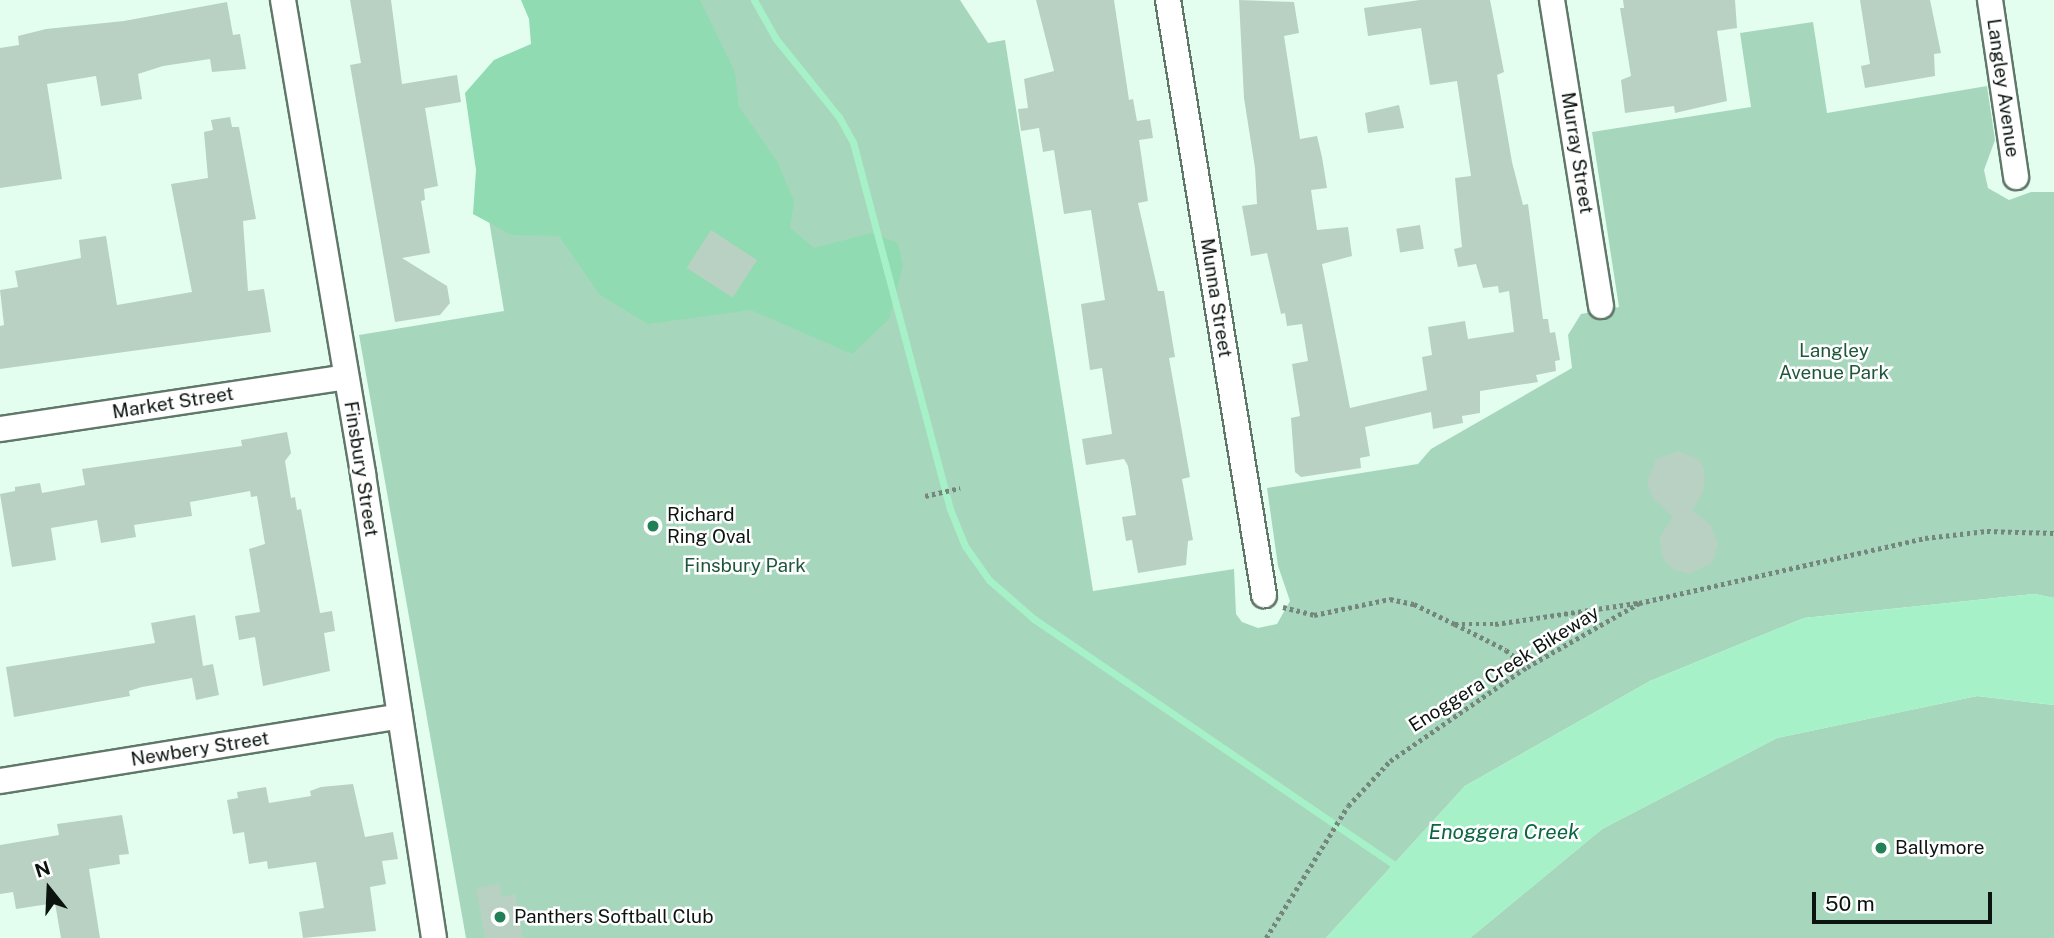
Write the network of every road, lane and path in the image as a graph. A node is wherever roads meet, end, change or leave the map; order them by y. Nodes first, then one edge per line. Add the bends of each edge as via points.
1 (283, 0) edge
2 (1168, 0) edge
3 (1552, 0) edge
4 (1990, 0) edge
5 (2016, 177) dead end
6 (1601, 306) dead end
7 (346, 377) junction
8 (0, 429) edge
9 (960, 488) dead end
10 (925, 496) dead end
11 (2054, 533) edge
12 (1264, 595) joint
13 (1639, 603) junction
14 (1455, 624) junction
15 (1527, 667) junction
16 (400, 716) junction
17 (0, 781) edge
18 (434, 938) edge
19 (1266, 938) edge

1 - 7 street, Finsbury Street
2 - 12 street, Munna Street
3 - 6 street, Murray Street
4 - 5 street, Langley Avenue
7 - 8 street, Market Street
7 - 16 street, Finsbury Street
9 - 10 path
11 - 13 path, Enoggera Creek Bikeway via 1987,531 1925,538
12 - 14 path via 1291,612 1314,615 1390,599 1413,604
13 - 14 path via 1582,609 1536,621
13 - 15 path, Enoggera Creek Bikeway
14 - 15 path via 1506,650
15 - 19 path, Enoggera Creek Bikeway via 1390,761 1348,806
16 - 17 street, Newbery Street
16 - 18 street, Finsbury Street

